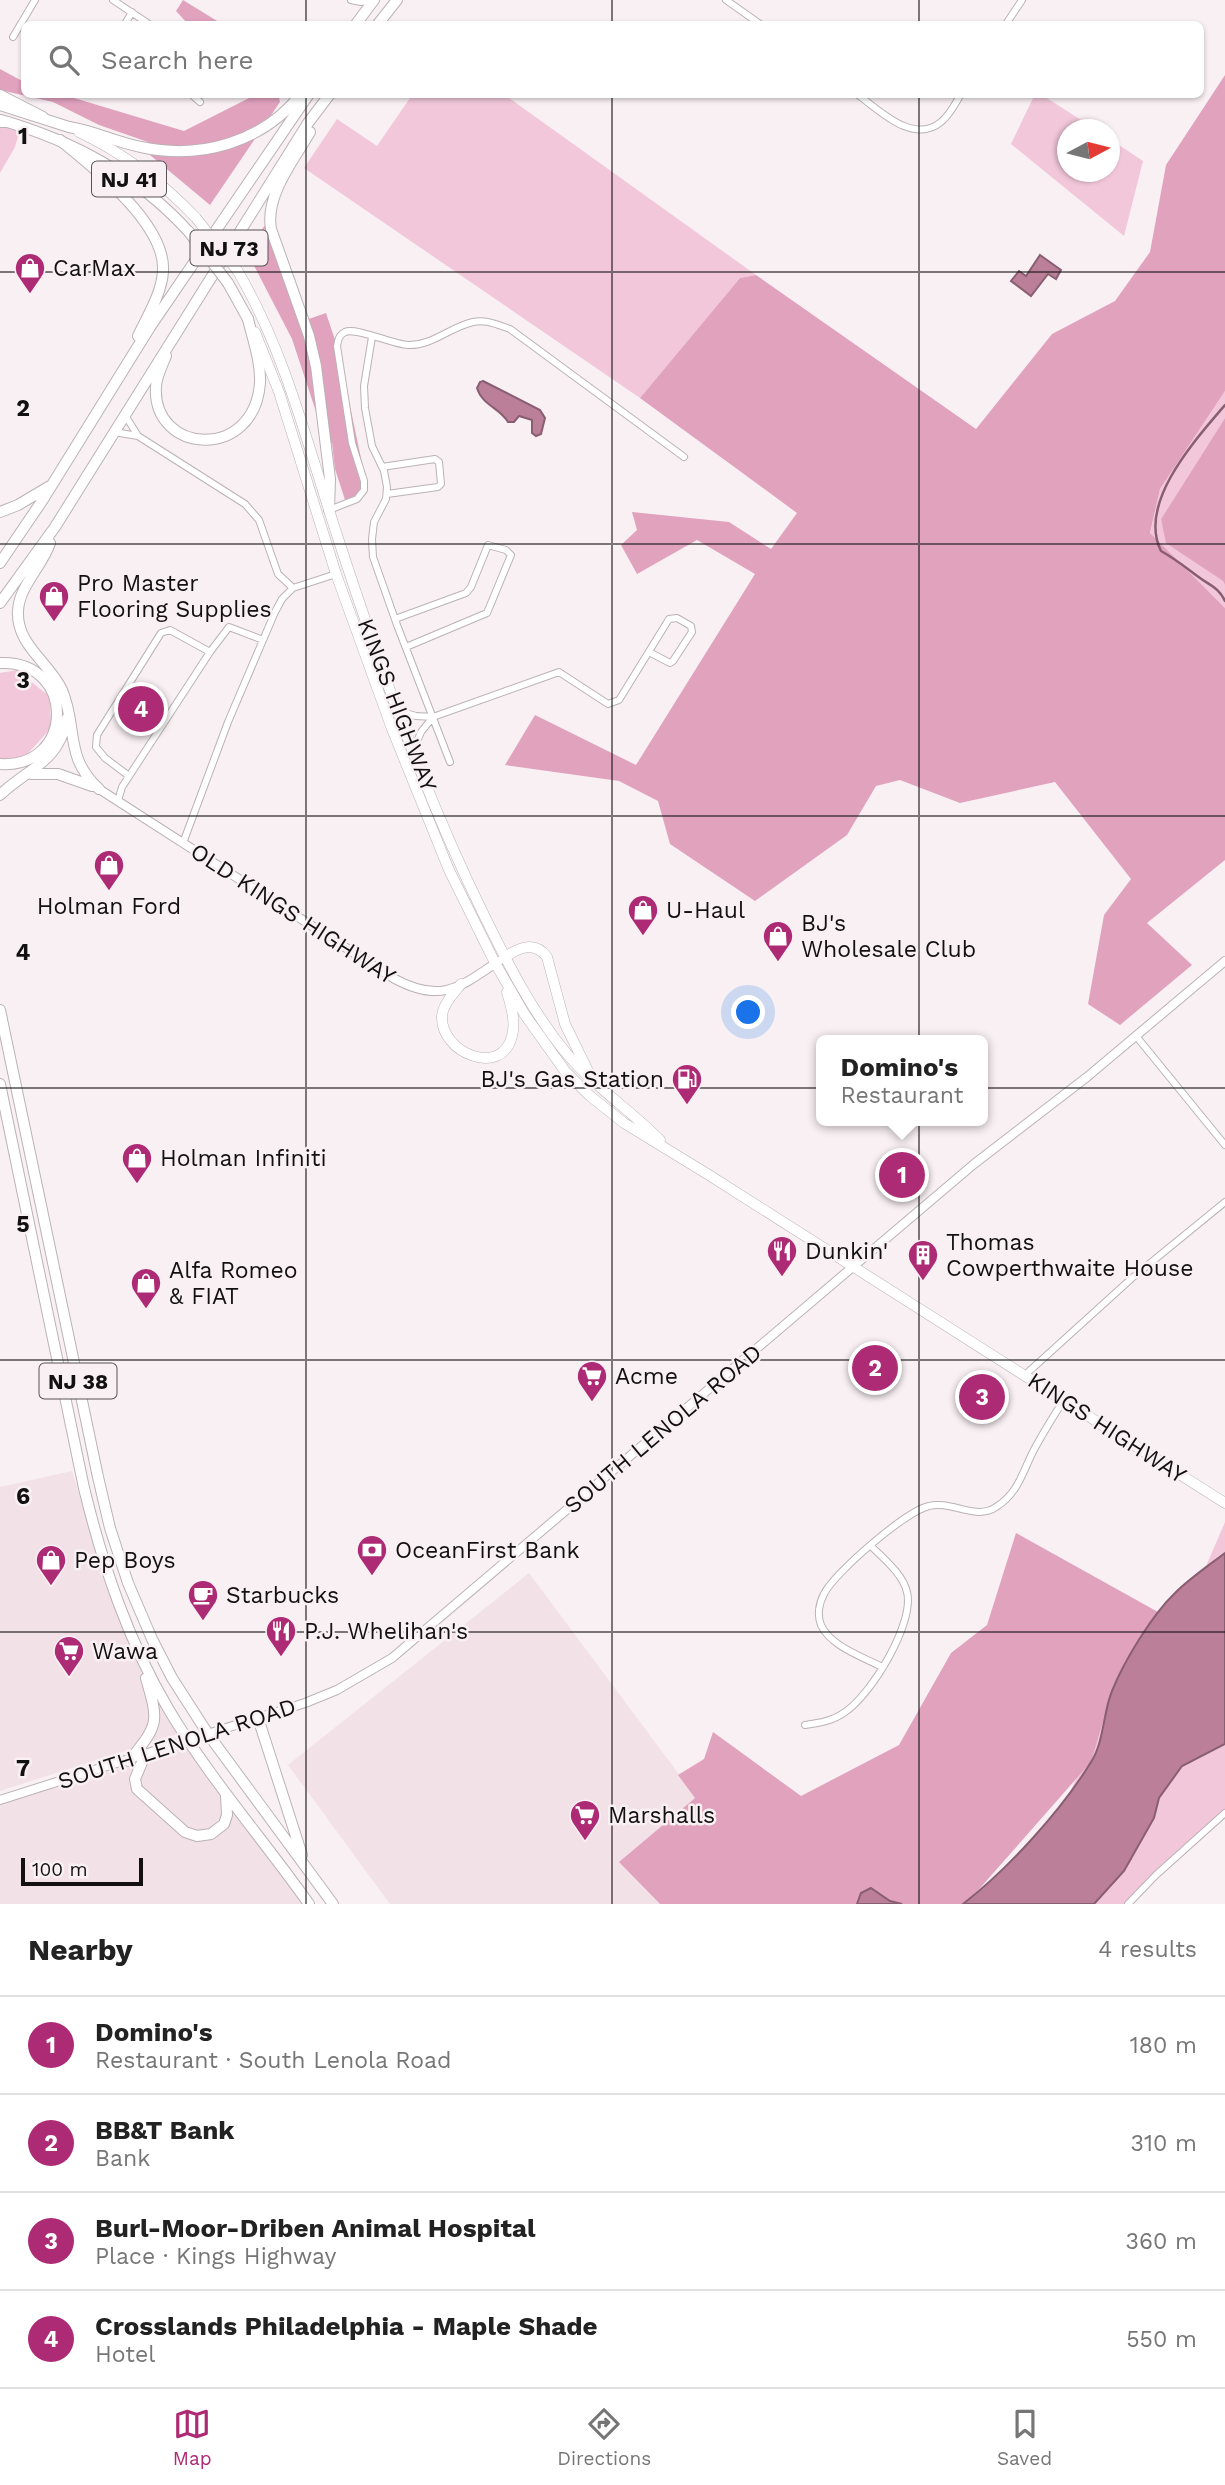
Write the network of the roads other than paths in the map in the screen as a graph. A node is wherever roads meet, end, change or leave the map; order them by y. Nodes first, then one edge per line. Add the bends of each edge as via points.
1 (34, 0) edge
2 (113, 0) edge
3 (351, 0) edge
4 (373, 0) edge
5 (397, 0) edge
6 (726, 0) edge
7 (1022, 0) edge
8 (132, 12) junction
9 (22, 21) edge
10 (127, 21) edge
11 (145, 21) edge
12 (358, 21) edge
13 (380, 21) edge
14 (756, 21) edge
15 (1008, 21) edge
16 (21, 23) edge
17 (13, 37) dead end
18 (0, 95) edge
19 (196, 98) edge
20 (298, 98) edge
21 (306, 98) edge
22 (327, 98) edge
23 (864, 98) edge
24 (958, 98) edge
25 (200, 102) dead end
26 (0, 105) edge
27 (43, 117) junction
28 (3, 121) edge
29 (69, 127) junction
30 (60, 139) junction
31 (248, 319) junction
32 (179, 326) junction
33 (372, 337) junction
34 (120, 373) junction
35 (125, 415) junction
36 (114, 432) junction
37 (138, 436) junction
38 (684, 457) dead end
39 (382, 467) junction
40 (52, 485) junction
41 (387, 494) junction
42 (328, 510) junction
43 (0, 512) edge
44 (55, 527) junction
45 (0, 563) edge
46 (336, 575) junction
47 (293, 588) junction
48 (0, 603) edge
49 (395, 618) junction
50 (263, 640) junction
51 (405, 647) junction
52 (210, 652) junction
53 (649, 652) junction
54 (0, 663) edge
55 (398, 711) junction
56 (68, 713) junction
57 (433, 717) junction
58 (413, 751) junction
59 (450, 762) dead end
60 (0, 764) edge
61 (28, 775) junction
62 (129, 776) junction
63 (99, 789) junction
64 (0, 795) edge
65 (118, 801) junction
66 (183, 843) junction
67 (505, 957) junction
68 (1225, 961) edge
69 (495, 963) junction
70 (505, 982) junction
71 (461, 984) junction
72 (0, 1010) edge
73 (1136, 1035) junction
74 (0, 1084) edge
75 (595, 1084) junction
76 (1225, 1145) edge
77 (670, 1150) junction
78 (1225, 1202) edge
79 (854, 1267) junction
80 (1025, 1375) junction
81 (1064, 1400) junction
82 (1225, 1503) edge
83 (871, 1546) junction
84 (139, 1655) junction
85 (882, 1667) junction
86 (258, 1718) junction
87 (804, 1726) dead end
88 (208, 1734) junction
89 (189, 1741) junction
90 (145, 1755) junction
91 (129, 1760) junction
92 (226, 1793) junction
93 (0, 1800) edge
94 (1225, 1813) edge
95 (306, 1868) junction
96 (309, 1904) edge
97 (333, 1904) edge
98 (1128, 1904) edge

1 - 9 street
2 - 8 street
3 - 4 street
4 - 12 main road
5 - 13 main road
6 - 14 street
7 - 15 street
8 - 10 street
8 - 11 street
16 - 17 street
18 - 27 main road
19 - 25 street
20 - 29 main road via 263,130 199,150 152,149
21 - 34 main road, NJ 73
22 - 32 main road, NJ 73
22 - 42 main road via 277,192 270,218 314,356 330,479
23 - 24 street via 898,123 919,129 943,120
26 - 27 main road, NJ 41
27 - 29 main road, NJ 41
28 - 30 main road, KINGS HIGHWAY / NJ 41
29 - 42 main road, KINGS HIGHWAY / NJ 41, bridge via 147,173 196,218 237,270 283,368
30 - 31 main road, KINGS HIGHWAY / NJ 41, bridge via 128,178 165,207 210,256
30 - 34 main road via 130,203 162,260 159,289
31 - 32 main road via 259,364 257,401 241,427 216,439 183,434 166,421 159,408 157,382
31 - 46 main road, KINGS HIGHWAY / NJ 41 via 274,378
32 - 35 main road, NJ 73
33 - 38 street via 418,345 474,321 510,329
33 - 39 street via 365,408 372,446
33 - 42 street via 346,332 337,346 364,490 357,499
34 - 40 main road, NJ 73
35 - 36 main road, NJ 73
35 - 37 street
36 - 37 street
36 - 44 main road, NJ 73
37 - 47 street via 253,511 278,574
39 - 41 street
39 - 41 street via 439,462 438,487
40 - 43 main road
40 - 45 main road, NJ 73
41 - 49 street via 374,522 373,556
42 - 55 main road, KINGS HIGHWAY / NJ 41
44 - 48 main road, NJ 73
44 - 56 main road via 21,597 18,615 26,641 60,686
46 - 47 street
46 - 69 main road, KINGS HIGHWAY / NJ 41 via 413,784
47 - 50 street via 278,605
49 - 51 street
49 - 51 street via 466,593 488,545 511,555 487,613
50 - 52 street via 229,627
50 - 66 street
51 - 57 street
52 - 62 street
52 - 62 street via 178,632 161,633 97,735 96,747
53 - 53 street via 669,619 691,626 692,632 670,663
53 - 57 street via 614,703 608,704 559,672
54 - 60 main road via 19,664 38,673 52,690 57,710 54,731 39,753 20,763
55 - 57 street
55 - 58 main road, KINGS HIGHWAY / NJ 41
56 - 61 main road via 57,746
56 - 63 main road via 78,762
57 - 58 street
57 - 59 street
58 - 67 main road, KINGS HIGHWAY / NJ 41 via 457,859
61 - 63 main road via 58,774
61 - 64 main road
62 - 65 street
63 - 65 street, OLD KINGS HIGHWAY
65 - 66 street, OLD KINGS HIGHWAY
66 - 71 street, OLD KINGS HIGHWAY via 409,987 436,992
67 - 69 street, OLD KINGS HIGHWAY
67 - 75 main road, KINGS HIGHWAY / NJ 41 via 543,1021
67 - 75 main road via 529,947 547,957 565,1024
68 - 73 street, SOUTH LENOLA ROAD
69 - 70 main road, NJ 41
69 - 71 street, OLD KINGS HIGHWAY
70 - 71 main road via 513,1035 503,1051 485,1059 462,1052 444,1029 443,1010
70 - 77 main road, KINGS HIGHWAY / NJ 41 via 565,1071 624,1123
72 - 88 main road, NJ 38 via 110,1528 152,1639
73 - 76 street
73 - 79 street, SOUTH LENOLA ROAD
74 - 84 main road, NJ 38 via 86,1498
75 - 77 main road, KINGS HIGHWAY / NJ 41
77 - 79 main road, KINGS HIGHWAY
78 - 80 street
79 - 80 main road, KINGS HIGHWAY
79 - 86 street, SOUTH LENOLA ROAD via 392,1658 338,1690
80 - 81 main road, KINGS HIGHWAY
81 - 82 main road, KINGS HIGHWAY
81 - 83 street via 1017,1488 999,1506 982,1512 928,1506
83 - 85 street via 902,1580 909,1605
83 - 85 street via 832,1581 819,1613 830,1636
84 - 89 main road, NJ 38
84 - 91 main road via 156,1720
85 - 87 street via 846,1712
86 - 88 street, SOUTH LENOLA ROAD
86 - 95 main road
88 - 89 street, SOUTH LENOLA ROAD
88 - 95 main road, NJ 38
89 - 90 street, SOUTH LENOLA ROAD
89 - 92 main road, NJ 38
90 - 91 street, SOUTH LENOLA ROAD
90 - 92 main road via 136,1774 137,1789 189,1834 208,1836 221,1827 227,1815
91 - 93 street, SOUTH LENOLA ROAD
92 - 96 main road, NJ 38
94 - 98 street
95 - 97 main road, NJ 38

